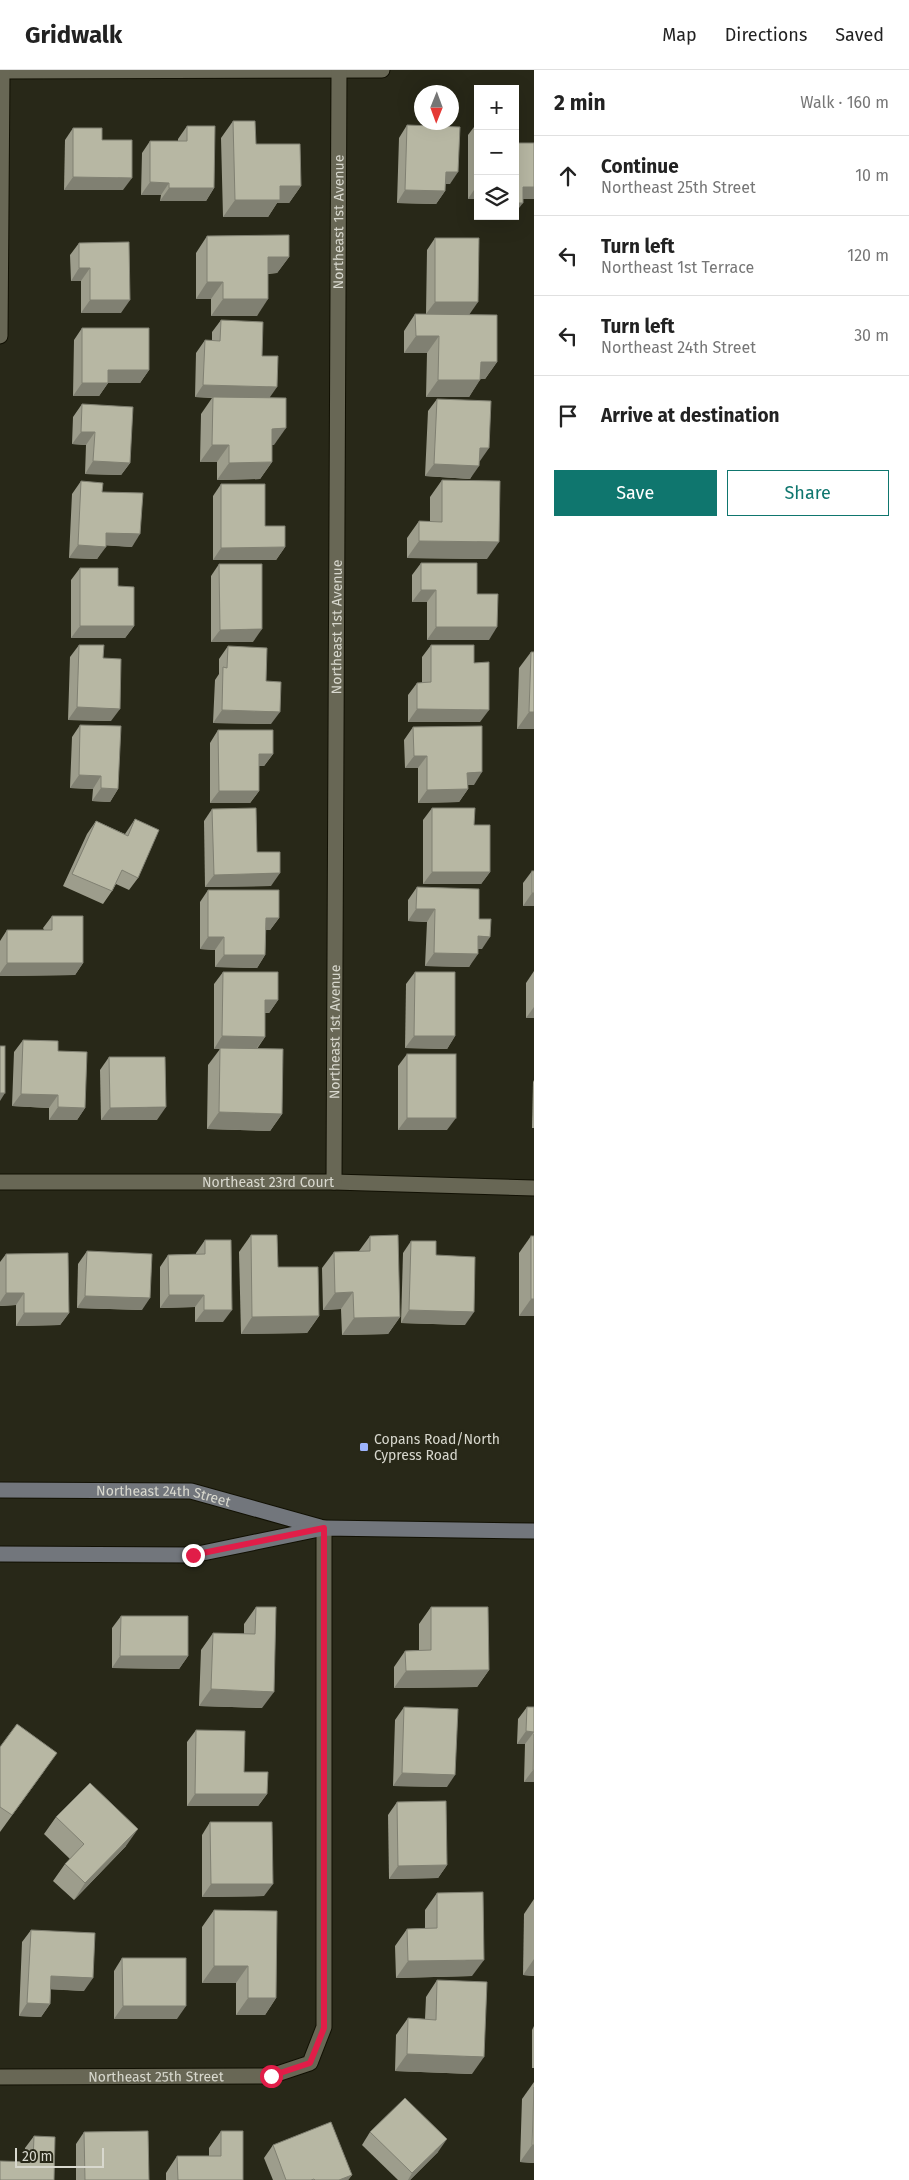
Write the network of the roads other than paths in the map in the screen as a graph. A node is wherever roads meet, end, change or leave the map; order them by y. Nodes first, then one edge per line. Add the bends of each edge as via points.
1 (382, 70) edge
2 (1, 71) edge
3 (339, 71) edge
4 (0, 336) edge
5 (0, 1182) edge
6 (334, 1182) junction
7 (534, 1188) edge
8 (0, 1490) edge
9 (324, 1528) junction
10 (534, 1531) edge
11 (0, 1554) edge
12 (0, 2077) edge

1 - 3 street
2 - 3 street
2 - 4 street
3 - 6 street, Northeast 1st Avenue
5 - 6 street, Northeast 23rd Court
6 - 7 street, Northeast 23rd Court
8 - 9 main road, Northeast 24th Street via 191,1491
9 - 10 main road, Northeast 24th Street
9 - 11 main road, Northeast 24th Street via 193,1555
9 - 12 street, Northeast 25th Street via 324,2028 310,2063 271,2076

